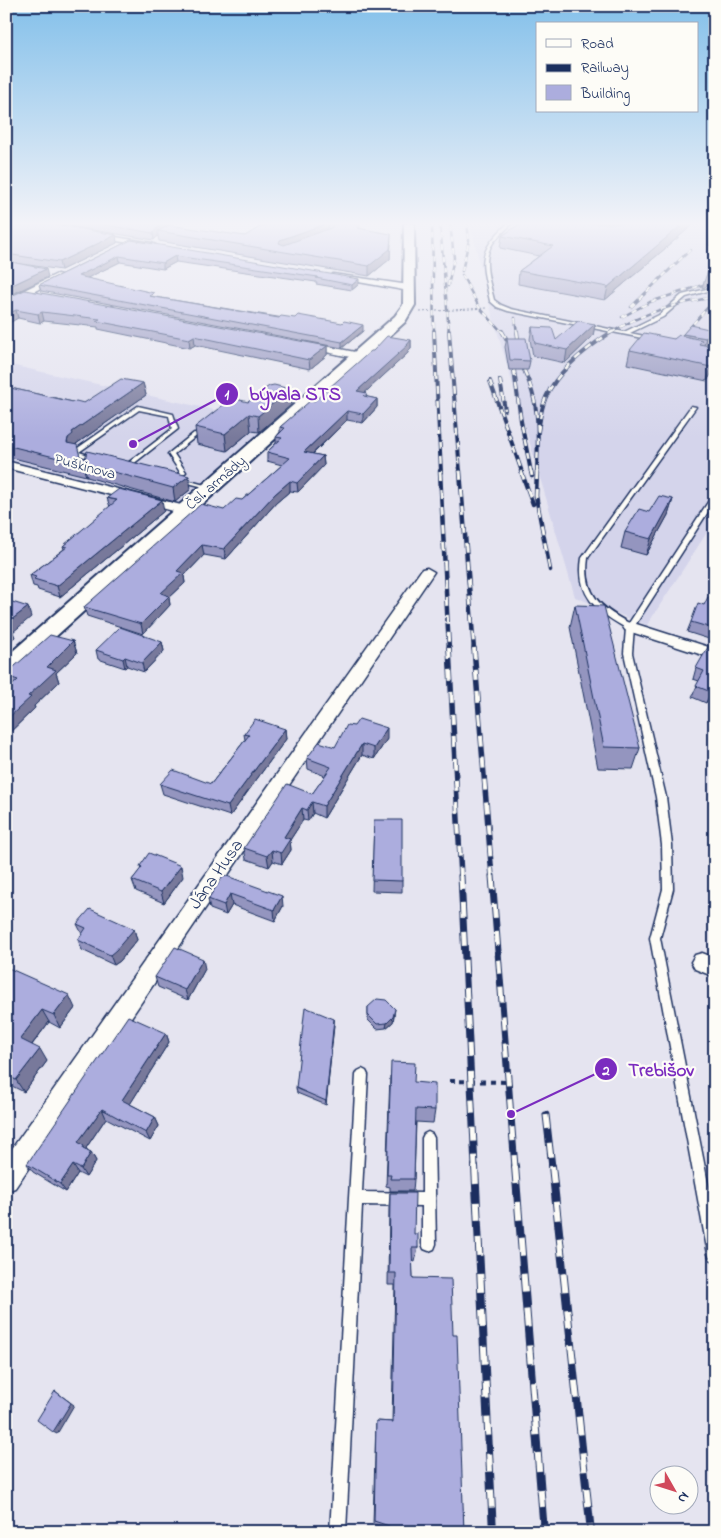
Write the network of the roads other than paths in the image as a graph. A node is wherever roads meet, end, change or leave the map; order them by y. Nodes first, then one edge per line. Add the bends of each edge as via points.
1 (22, 295) edge
2 (34, 295) edge
3 (409, 295) edge
4 (491, 295) edge
5 (689, 295) edge
6 (40, 296) edge
7 (6, 303) edge
8 (626, 333) junction
9 (659, 341) edge
10 (292, 343) edge
11 (360, 356) junction
12 (693, 407) dead end
13 (196, 434) edge
14 (100, 460) edge
15 (118, 464) edge
16 (8, 465) edge
17 (126, 466) junction
18 (134, 469) edge
19 (167, 477) edge
20 (175, 479) junction
21 (210, 488) junction
22 (715, 496) edge
23 (185, 510) junction
24 (427, 572) dead end
25 (630, 627) junction
26 (715, 654) edge
27 (6, 669) edge
28 (362, 1075) dead end
29 (428, 1138) dead end
30 (6, 1179) edge
31 (356, 1198) junction
32 (427, 1200) junction
33 (428, 1244) dead end
34 (715, 1254) edge
35 (338, 1532) edge

1 - 7 street
2 - 6 street
3 - 11 street, Čsl. armády via 409,305 404,314
4 - 8 lane via 492,301 499,306
5 - 8 lane via 661,316
8 - 9 lane
10 - 11 street
11 - 21 street, Čsl. armády
12 - 25 lane via 585,558 582,571 589,594 608,616
13 - 20 lane via 171,454 183,472
14 - 17 lane via 74,453 138,408 171,415 175,429
15 - 17 lane
16 - 23 street, Puškinova
17 - 18 lane
19 - 20 lane
20 - 21 lane
21 - 23 street, Čsl. armády
22 - 25 lane
23 - 27 street, Čsl. armády
24 - 30 street, Jána Husa
25 - 26 street
25 - 34 lane via 628,653 661,797 666,845 668,889 655,938
28 - 31 lane
29 - 32 lane
31 - 32 lane
31 - 35 lane
32 - 33 lane

